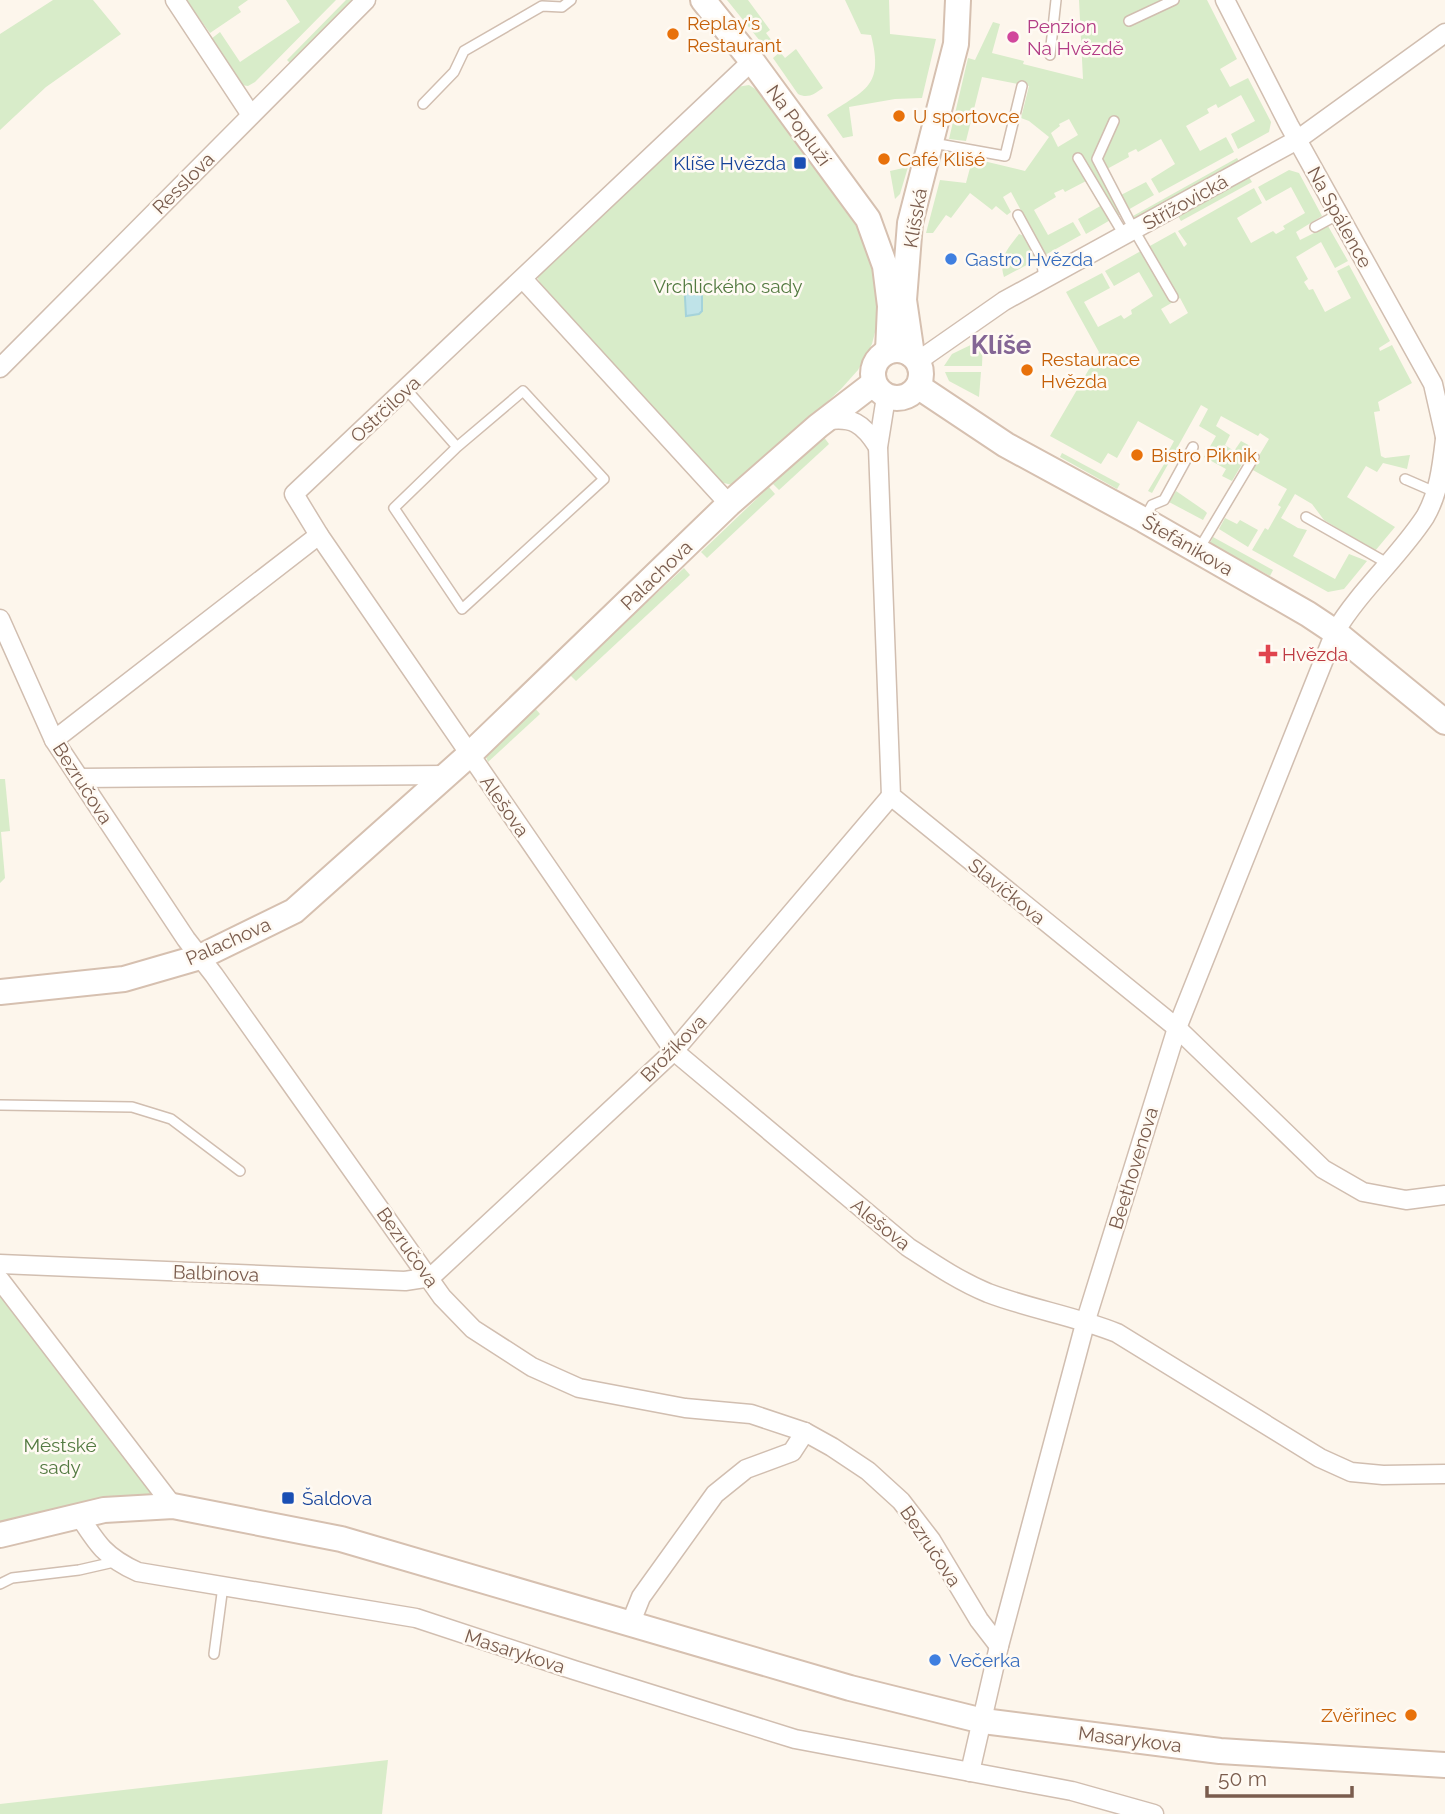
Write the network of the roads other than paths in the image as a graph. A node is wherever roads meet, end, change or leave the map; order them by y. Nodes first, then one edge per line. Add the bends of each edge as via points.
1 (175, 0) edge
2 (366, 0) edge
3 (571, 0) edge
4 (703, 0) edge
5 (958, 0) edge
6 (1056, 0) edge
7 (1174, 0) edge
8 (1225, 0) edge
9 (1129, 21) dead end
10 (1445, 33) edge
11 (1050, 55) dead end
12 (752, 61) junction
13 (1022, 86) dead end
14 (423, 104) dead end
15 (251, 115) junction
16 (1114, 121) dead end
17 (1297, 140) junction
18 (931, 142) junction
19 (1078, 158) dead end
20 (1339, 214) junction
21 (1018, 215) dead end
22 (867, 219) junction
23 (911, 223) junction
24 (1315, 227) dead end
25 (1129, 232) junction
26 (523, 279) junction
27 (1045, 279) junction
28 (1173, 297) dead end
29 (906, 356) junction
30 (0, 368) edge
31 (1439, 381) edge
32 (919, 387) junction
33 (406, 389) junction
34 (880, 390) junction
35 (824, 421) junction
36 (1445, 438) edge
37 (878, 446) junction
38 (457, 447) junction
39 (1194, 447) dead end
40 (1254, 457) dead end
41 (1405, 478) dead end
42 (1435, 492) junction
43 (729, 504) junction
44 (1306, 517) dead end
45 (1144, 520) junction
46 (318, 535) junction
47 (1198, 551) junction
48 (1387, 563) junction
49 (0, 619) edge
50 (1335, 632) junction
51 (1445, 722) edge
52 (54, 740) junction
53 (470, 754) junction
54 (447, 775) junction
55 (79, 778) junction
56 (891, 796) junction
57 (201, 957) junction
58 (0, 992) edge
59 (1177, 1028) junction
60 (674, 1051) junction
61 (0, 1105) edge
62 (240, 1171) dead end
63 (1445, 1195) edge
64 (0, 1264) edge
65 (431, 1278) junction
66 (0, 1280) edge
67 (1086, 1320) junction
68 (805, 1432) junction
69 (1445, 1474) edge
70 (173, 1506) junction
71 (78, 1514) junction
72 (0, 1535) edge
73 (114, 1562) junction
74 (0, 1584) edge
75 (223, 1586) junction
76 (631, 1622) junction
77 (999, 1646) junction
78 (214, 1654) dead end
79 (983, 1721) junction
80 (1445, 1765) edge
81 (970, 1772) junction
82 (1154, 1814) edge

1 - 15 street
2 - 15 street, Resslova
3 - 14 lane via 562,7 542,6 464,51 454,72
4 - 12 street, Na Popluží
5 - 18 street, Klíšská via 956,44
6 - 11 lane
7 - 9 lane
8 - 17 street, Na Spálence
10 - 17 street, Střížovická
12 - 22 street, Na Popluží
12 - 26 street, Ostrčilova
13 - 18 lane via 1005,156
15 - 30 street, Resslova
16 - 25 lane via 1097,159
17 - 20 street, Na Spálence
17 - 25 street, Střížovická
18 - 23 street, Klíšská
19 - 25 lane
20 - 24 lane
20 - 31 street, Na Spálence
21 - 27 lane via 1041,257
22 - 23 street via 892,232
22 - 29 street, Na Popluží via 885,266 890,306
23 - 29 street, Klíšská via 904,300
25 - 27 street, Střížovická
25 - 28 lane
26 - 33 street, Ostrčilova
26 - 43 street
27 - 29 street, Střížovická
29 - 32 street via 922,374
29 - 34 street via 876,362 872,371
31 - 36 street, Na Spálence
32 - 34 street via 899,399
32 - 45 street, Štefánikova via 1006,445
33 - 38 lane
33 - 46 street, Ostrčilova via 293,494
34 - 35 street, Palachova
34 - 37 street
35 - 37 street via 841,418 860,424
35 - 43 street, Palachova
36 - 42 street, Na Spálence
37 - 56 street
38 - 38 lane via 394,508 462,609 604,479 523,391
39 - 45 lane via 1164,500 1152,505
40 - 47 lane
41 - 42 lane
42 - 48 street, Na Spálence via 1425,516
43 - 53 street, Palachova
44 - 48 lane
45 - 47 street, Štefánikova
46 - 52 street
46 - 53 street, Alešova
47 - 50 street, Štefánikova
48 - 50 street, Na Spálence
49 - 52 street, Bezručova
50 - 51 street, Štefánikova
50 - 59 street, Beethovenova
52 - 55 street, Bezručova
53 - 54 street, Palachova
53 - 60 street, Alešova
54 - 55 street
54 - 57 street, Palachova via 293,911
55 - 57 street, Bezručova
56 - 59 street, Slavíčkova
56 - 60 street, Brožíkova
57 - 58 street, Palachova via 124,979
57 - 65 street, Bezručova
59 - 63 street, Slavíčkova via 1322,1169 1363,1192 1406,1200
59 - 67 street, Beethovenova
60 - 65 street, Brožíkova
60 - 67 street, Alešova via 908,1247 949,1275 989,1293
61 - 62 lane via 132,1107 171,1119
64 - 65 street, Balbínova via 405,1281
65 - 68 street, Bezručova via 442,1297 473,1329 532,1367 579,1388 672,1406 751,1414
66 - 70 street
67 - 69 street, Alešova via 1117,1333 1320,1458 1351,1472
67 - 77 street, Beethovenova
68 - 76 street via 792,1452 746,1469 715,1494 641,1597
68 - 77 street, Bezručova via 868,1471 901,1501
70 - 71 street, Masarykova
70 - 76 street, Masarykova via 341,1539
71 - 72 street, Masarykova
71 - 73 street, Masarykova
73 - 74 lane via 12,1578
73 - 75 street, Masarykova via 138,1573
75 - 78 lane
75 - 81 street, Masarykova via 416,1618 795,1739
76 - 79 street, Masarykova via 850,1688
77 - 79 street, Beethovenova
79 - 80 street, Masarykova via 1220,1751
79 - 81 street
81 - 82 street, Masarykova via 1072,1791

